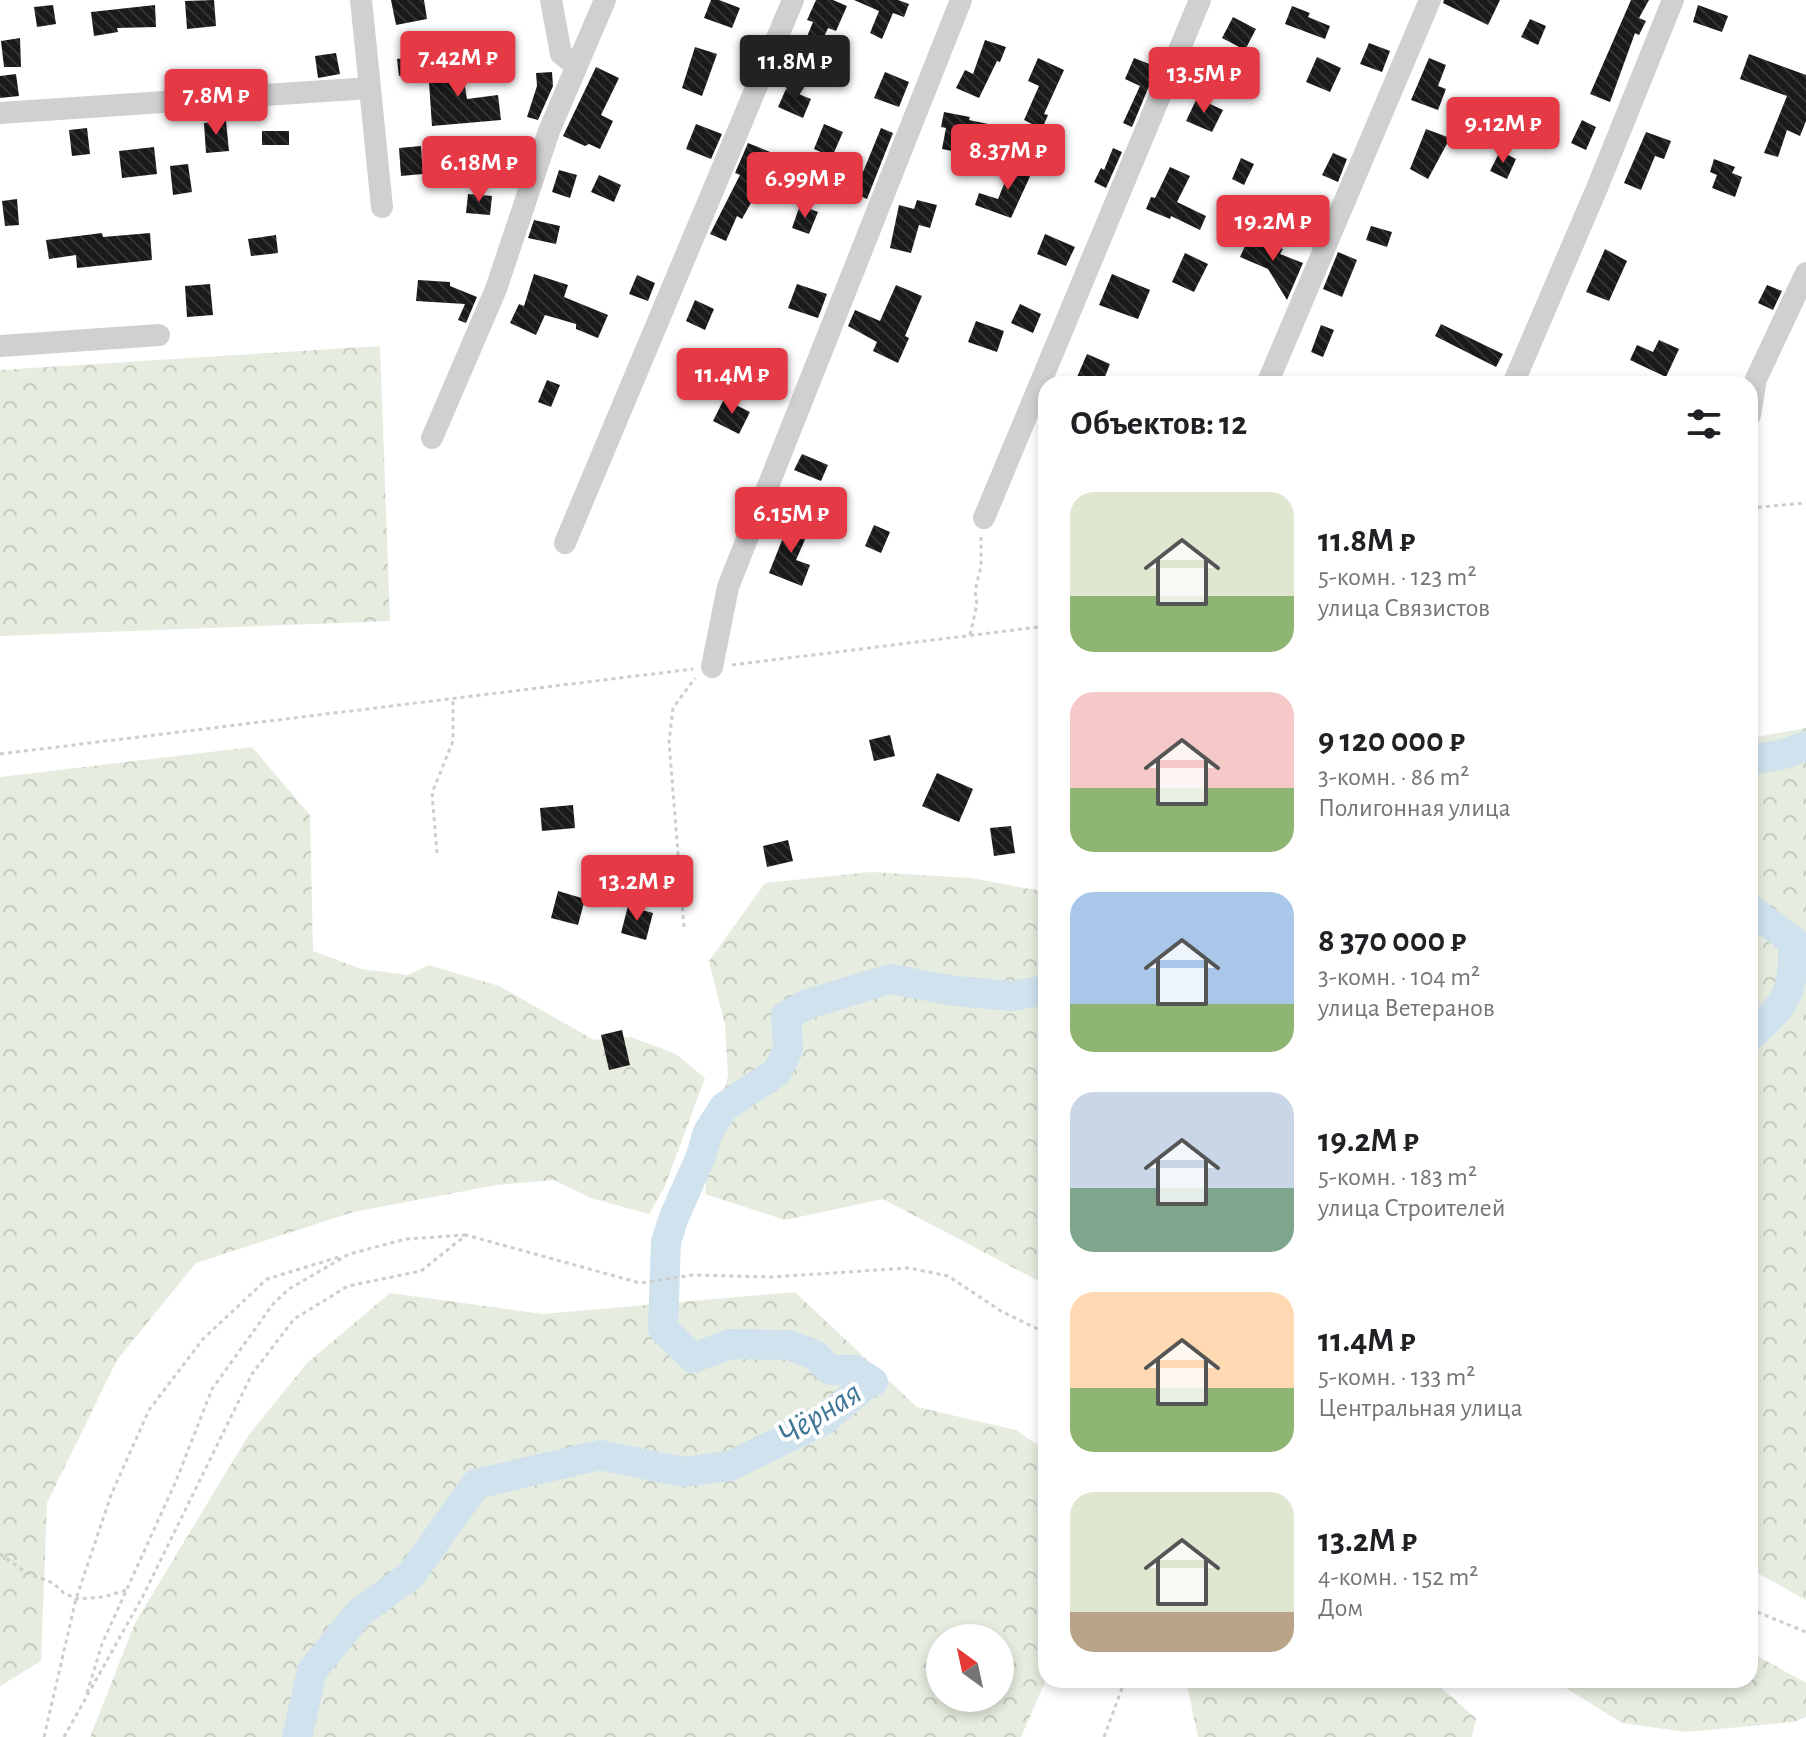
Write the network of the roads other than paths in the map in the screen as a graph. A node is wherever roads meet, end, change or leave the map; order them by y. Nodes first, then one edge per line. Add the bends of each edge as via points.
1 (361, 0) edge
2 (551, 0) edge
3 (605, 0) edge
4 (793, 0) edge
5 (961, 0) edge
6 (1200, 0) edge
7 (1430, 0) edge
8 (1673, 0) edge
9 (576, 66) junction
10 (370, 88) junction
11 (0, 113) edge
12 (382, 207) dead end
13 (1806, 273) edge
14 (159, 335) dead end
15 (0, 346) edge
16 (1043, 376) edge
17 (1270, 376) edge
18 (1514, 376) edge
19 (1757, 376) edge
20 (1038, 388) edge
21 (432, 438) dead end
22 (984, 518) road end
23 (565, 543) dead end
24 (712, 667) road end

1 - 10 street
2 - 9 street via 561,54
3 - 9 street
4 - 23 street
5 - 24 street via 728,587
6 - 16 street
7 - 17 street
8 - 18 street
9 - 21 street via 496,289
10 - 11 street
10 - 12 street
13 - 19 street
14 - 15 street
20 - 22 street

